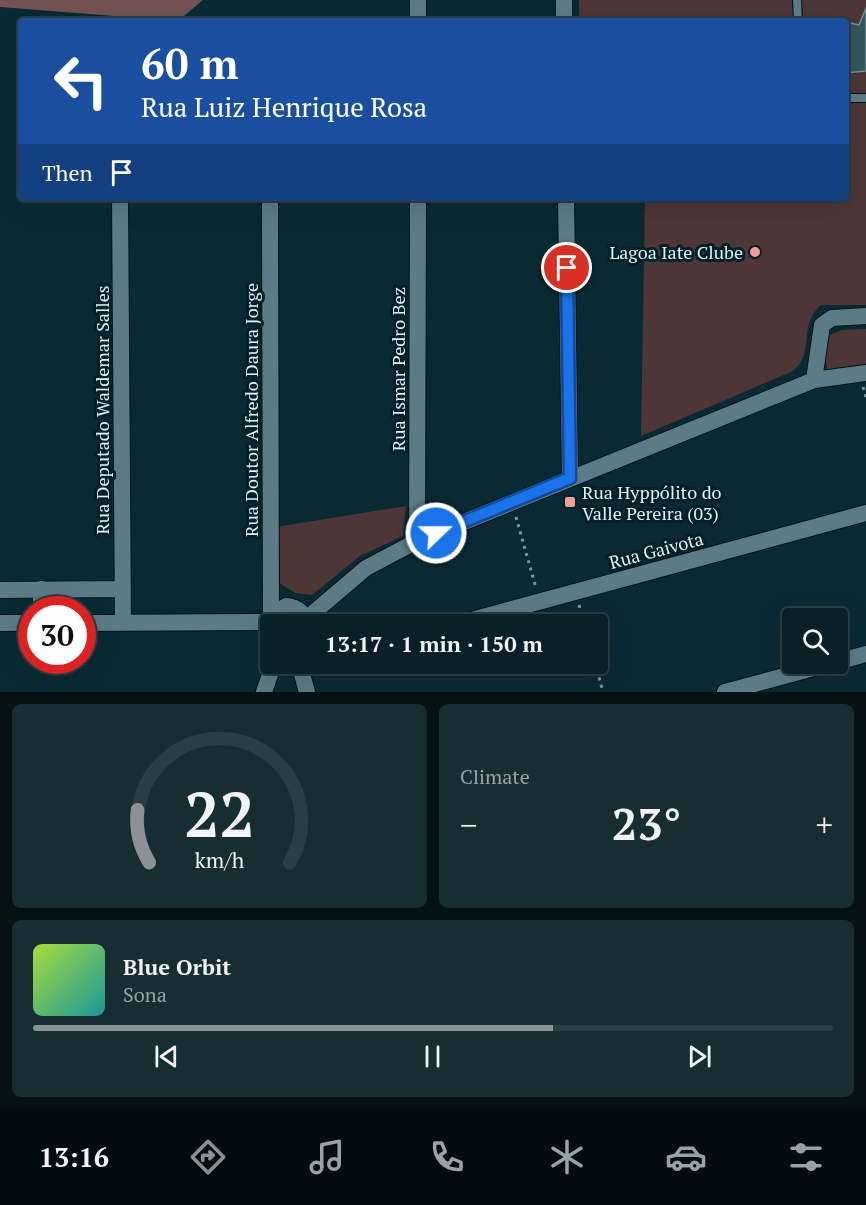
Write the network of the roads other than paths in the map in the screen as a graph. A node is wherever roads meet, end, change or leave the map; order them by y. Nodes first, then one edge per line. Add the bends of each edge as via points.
1 (418, 0) edge
2 (564, 0) edge
3 (797, 0) edge
4 (418, 18) edge
5 (564, 18) edge
6 (798, 18) edge
7 (849, 98) edge
8 (866, 98) edge
9 (120, 201) edge
10 (270, 201) edge
11 (418, 201) edge
12 (566, 201) edge
13 (866, 316) edge
14 (866, 373) edge
15 (814, 380) junction
16 (570, 478) junction
17 (866, 513) edge
18 (417, 541) junction
19 (123, 589) junction
20 (0, 590) edge
21 (40, 590) junction
22 (40, 596) edge
23 (271, 614) edge
24 (275, 614) edge
25 (301, 614) edge
26 (315, 614) edge
27 (495, 614) edge
28 (0, 623) edge
29 (18, 623) edge
30 (96, 623) edge
31 (123, 623) junction
32 (260, 623) edge
33 (866, 654) edge
34 (848, 659) edge
35 (270, 674) edge
36 (307, 674) edge
37 (791, 674) edge
38 (264, 692) edge
39 (307, 692) edge
40 (725, 692) edge

1 - 4 street
2 - 5 street
3 - 6 lane
7 - 8 lane
9 - 19 street, Rua Deputado Waldemar Salles
10 - 23 street, Rua Doutor Alfredo Daura Jorge
11 - 18 street, Rua Ismar Pedro Bez
12 - 16 street
13 - 15 street via 832,318 822,326
14 - 15 street
15 - 16 street
16 - 18 street
17 - 27 street, Rua Gaivota
18 - 26 street via 366,568
19 - 21 street
19 - 31 street, Rua Deputado Waldemar Salles
20 - 21 street
21 - 22 street
24 - 25 street via 286,606
28 - 29 street
30 - 31 street
31 - 32 street
33 - 34 street
35 - 38 street
36 - 39 street
37 - 40 street

